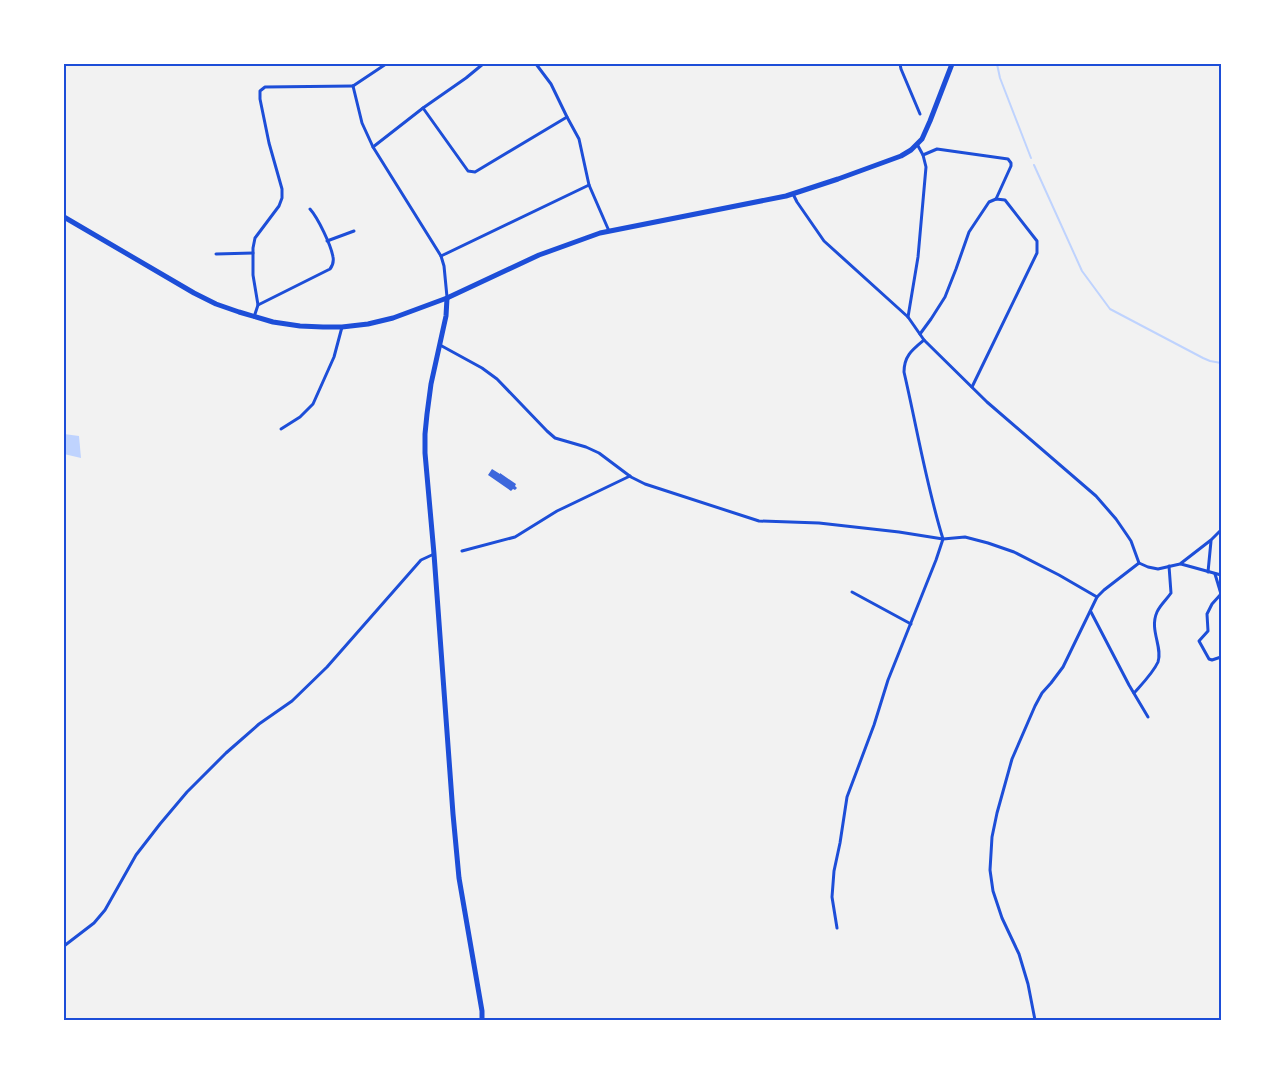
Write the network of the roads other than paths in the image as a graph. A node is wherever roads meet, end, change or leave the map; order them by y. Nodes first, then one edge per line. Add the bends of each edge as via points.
1 (386, 64) edge
2 (483, 64) edge
3 (536, 64) edge
4 (900, 64) edge
5 (952, 64) edge
6 (353, 86) junction
7 (423, 108) junction
8 (920, 114) dead end
9 (566, 117) junction
10 (917, 144) junction
11 (373, 147) junction
12 (924, 154) junction
13 (589, 185) junction
14 (793, 194) junction
15 (996, 199) junction
16 (310, 209) dead end
17 (64, 217) edge
18 (354, 231) dead end
19 (609, 231) junction
20 (327, 241) junction
21 (216, 254) dead end
22 (253, 254) junction
23 (441, 256) junction
24 (448, 298) junction
25 (258, 305) junction
26 (254, 317) junction
27 (908, 317) junction
28 (342, 327) junction
29 (920, 334) junction
30 (924, 340) junction
31 (440, 345) junction
32 (972, 388) junction
33 (281, 428) dead end
34 (630, 476) junction
35 (1221, 530) edge
36 (943, 538) junction
37 (1211, 540) junction
38 (462, 551) dead end
39 (434, 554) junction
40 (1139, 563) junction
41 (1180, 564) junction
42 (1169, 566) junction
43 (1208, 572) junction
44 (1215, 574) junction
45 (1221, 575) edge
46 (852, 592) dead end
47 (1221, 594) edge
48 (1097, 597) junction
49 (1091, 611) junction
50 (911, 624) junction
51 (1221, 657) edge
52 (1134, 693) junction
53 (1148, 717) dead end
54 (837, 928) dead end
55 (64, 946) edge
56 (482, 1020) edge
57 (1035, 1020) edge

1 - 6 street
2 - 7 street
3 - 9 street via 551,84
4 - 8 street
5 - 10 main road via 928,126
6 - 11 street via 362,124
6 - 22 street via 264,87 260,91 282,198 255,238
7 - 9 street via 468,171 475,172
7 - 11 street
9 - 13 street via 579,139
10 - 12 street
10 - 14 main road via 900,156
11 - 23 street
12 - 15 street via 937,149 1008,159 1011,166
12 - 27 street via 926,167 920,238
13 - 19 street
13 - 23 street
14 - 19 main road
14 - 27 street via 824,241
15 - 29 street via 990,202 969,232 945,297
15 - 32 street via 1005,200 1037,241 1037,253
16 - 20 street
17 - 26 main road via 194,293
18 - 20 street
19 - 24 main road via 539,255
20 - 25 street via 334,258 330,269
21 - 22 street
22 - 25 street
23 - 24 street
24 - 28 main road via 393,318
24 - 31 main road
25 - 26 street
26 - 28 main road via 300,326
27 - 29 street
28 - 33 street via 334,358 313,404 300,418
29 - 30 street
30 - 32 street
30 - 36 street via 905,360 904,372
31 - 34 street via 497,379 555,438 599,453
31 - 39 main road via 425,434
32 - 40 street via 1096,496 1127,535
34 - 36 street via 645,484 759,521 820,524
34 - 38 street via 557,511 515,537
35 - 37 street
36 - 48 street via 965,537 1014,552
36 - 50 street
37 - 41 street
37 - 43 street
39 - 55 street via 421,560 327,667 292,700 232,747 187,792 136,855 105,910 94,923
39 - 56 main road via 459,878
40 - 42 street via 1148,568
40 - 48 street
41 - 42 street
41 - 43 street
42 - 52 street via 1171,593 1157,611 1153,627 1159,660
43 - 44 street
44 - 45 street
44 - 47 street
46 - 50 street
47 - 51 street via 1207,614 1208,631 1199,641 1209,659
48 - 49 street
49 - 52 street
49 - 57 street via 1063,667 1035,706 1012,758 992,837 990,870 993,892 1019,954
50 - 54 street via 847,797 832,897
52 - 53 street

